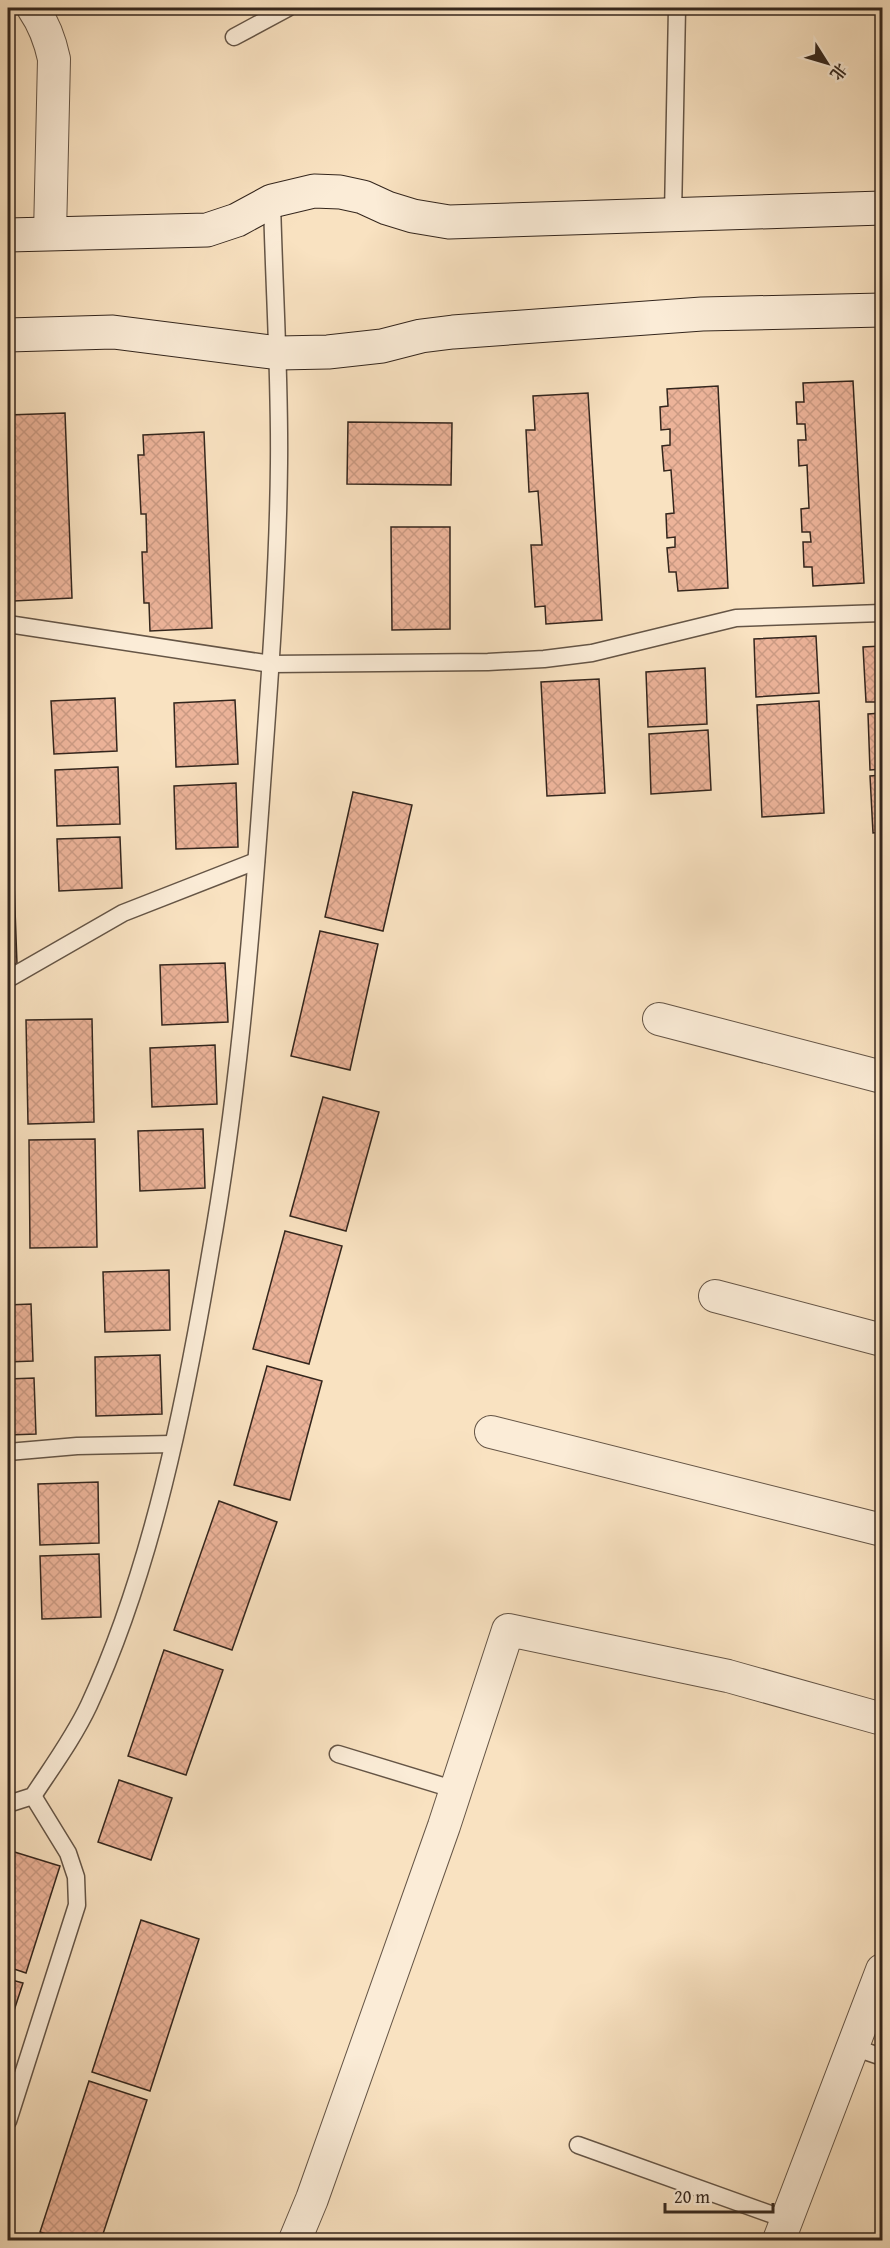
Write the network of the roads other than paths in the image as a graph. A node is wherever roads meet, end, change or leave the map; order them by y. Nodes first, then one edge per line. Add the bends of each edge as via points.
1 (33, 8) edge
2 (288, 8) edge
3 (677, 8) edge
4 (234, 38) dead end
5 (272, 201) junction
6 (882, 208) edge
7 (673, 215) junction
8 (50, 234) junction
9 (8, 235) edge
10 (882, 310) edge
11 (8, 335) edge
12 (276, 353) junction
13 (882, 613) edge
14 (8, 624) edge
15 (271, 664) junction
16 (256, 861) junction
17 (8, 979) edge
18 (659, 1019) dead end
19 (882, 1077) edge
20 (715, 1296) dead end
21 (882, 1341) edge
22 (491, 1431) dead end
23 (172, 1444) junction
24 (8, 1452) edge
25 (882, 1530) edge
26 (882, 1719) edge
27 (338, 1754) dead end
28 (456, 1790) junction
29 (33, 1796) junction
30 (8, 1804) edge
31 (882, 1970) edge
32 (853, 2047) junction
33 (882, 2057) edge
34 (8, 2121) edge
35 (578, 2145) dead end
36 (783, 2230) edge
37 (295, 2241) edge

1 - 8 street via 46,31 54,59
2 - 4 lane
3 - 7 lane
5 - 7 street via 314,191 340,192 413,216 449,222
5 - 8 street via 237,220 207,230
5 - 12 lane
6 - 7 street
8 - 9 street
10 - 12 street via 702,314 453,332 382,346
11 - 12 street via 113,332
12 - 15 lane via 279,462
13 - 15 lane via 736,618 592,653 543,659
14 - 15 lane
15 - 16 lane
16 - 17 lane via 123,913
16 - 23 lane via 240,1056 222,1188
18 - 19 street
20 - 21 street
22 - 25 street
23 - 24 lane
23 - 29 lane via 158,1507 116,1639 88,1708
26 - 28 street via 728,1676 508,1630
27 - 28 lane
28 - 37 street
29 - 30 lane
29 - 34 lane via 68,1852 76,1877 77,1905
31 - 32 street
32 - 33 lane
32 - 36 street
35 - 36 lane

